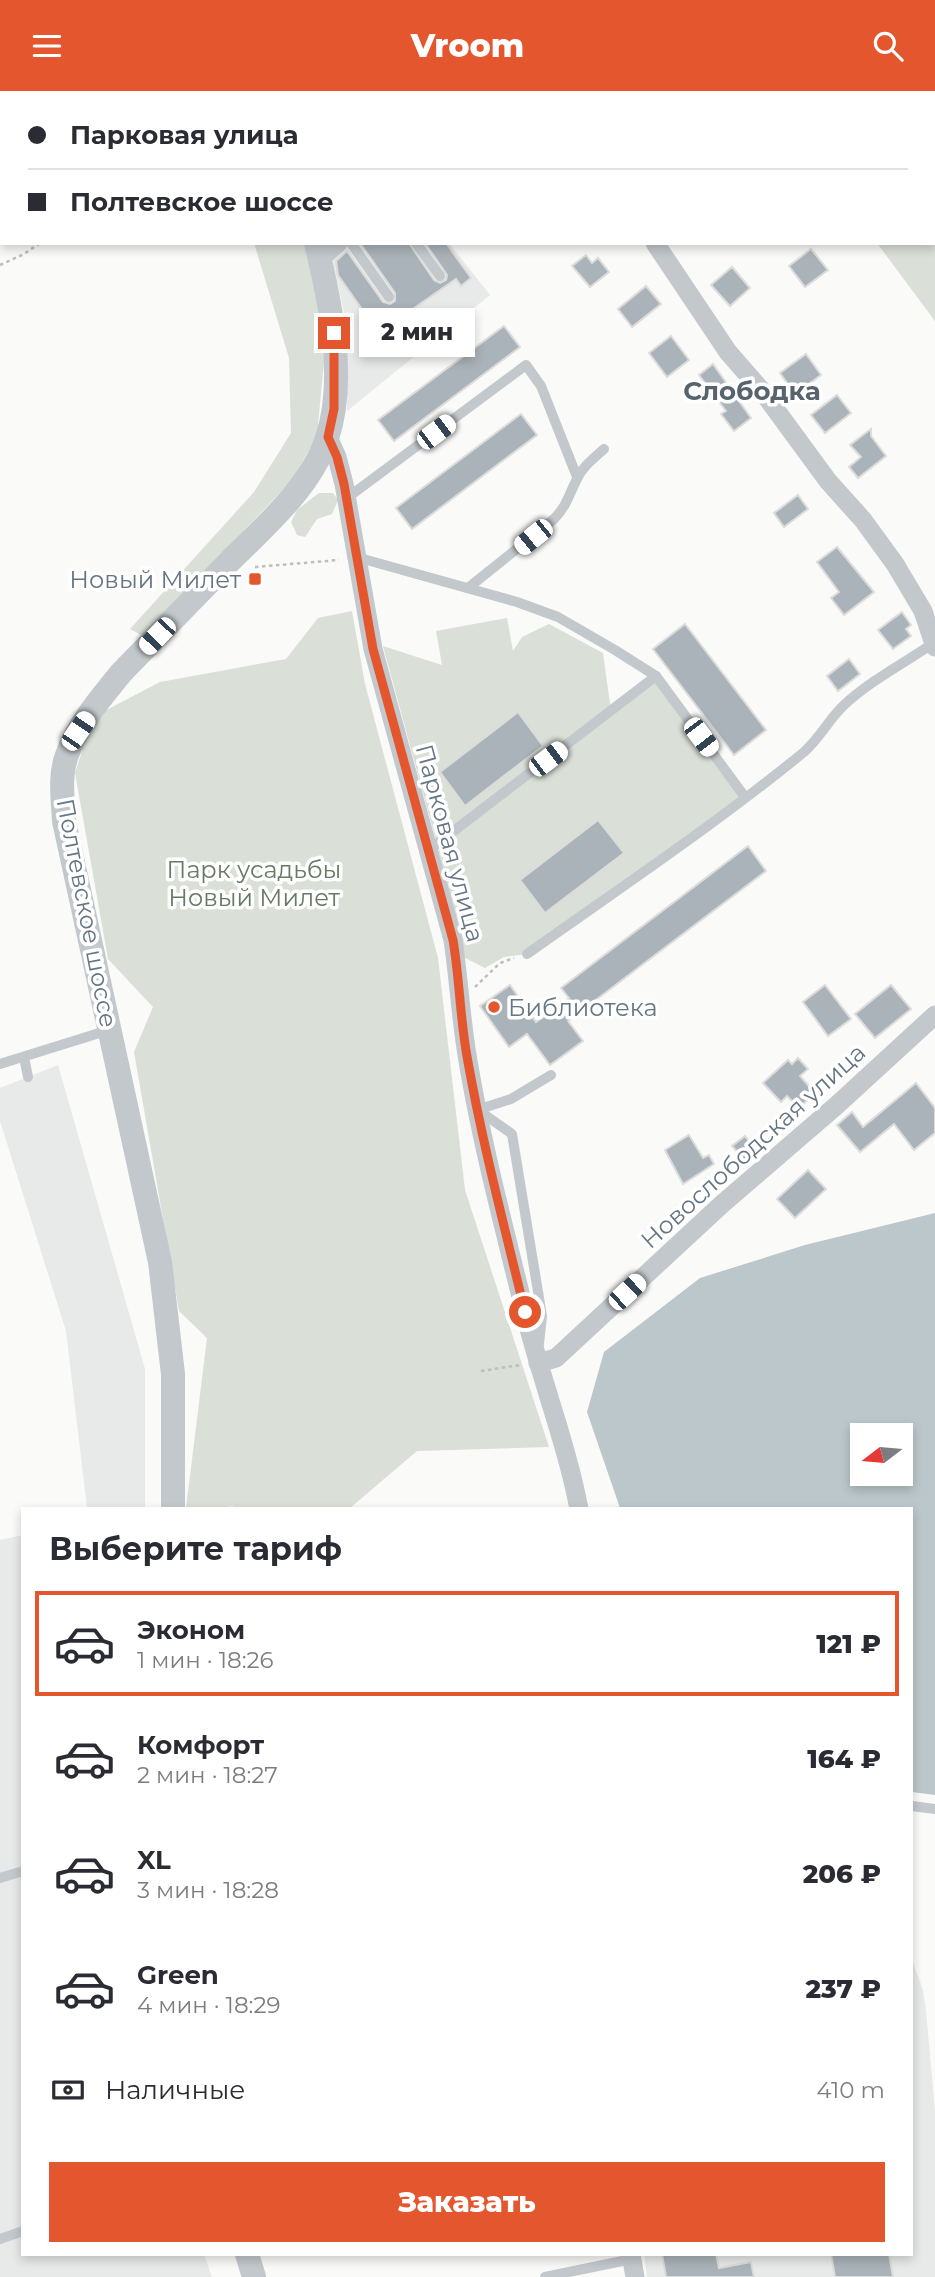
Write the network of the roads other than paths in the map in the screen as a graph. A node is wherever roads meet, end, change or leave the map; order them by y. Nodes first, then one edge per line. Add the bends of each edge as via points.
1 (352, 245) edge
2 (417, 245) edge
3 (655, 245) edge
4 (324, 247) edge
5 (440, 276) dead end
6 (389, 297) dead end
7 (328, 437) junction
8 (604, 449) dead end
9 (578, 477) junction
10 (347, 499) junction
11 (356, 556) junction
12 (468, 588) junction
13 (934, 644) edge
14 (656, 677) junction
15 (746, 797) junction
16 (429, 850) junction
17 (527, 954) road end
18 (935, 1015) edge
19 (109, 1030) junction
20 (24, 1057) junction
21 (0, 1065) edge
22 (551, 1075) dead end
23 (28, 1077) dead end
24 (477, 1110) junction
25 (538, 1363) junction
26 (173, 1507) edge
27 (579, 1507) edge
28 (913, 1806) edge
29 (935, 1809) edge
30 (21, 1872) edge
31 (0, 1878) edge
32 (21, 2232) edge
33 (0, 2239) edge
34 (248, 2256) edge
35 (633, 2263) edge
36 (254, 2277) edge
37 (545, 2277) edge

1 - 6 lane
2 - 5 lane
3 - 13 street via 728,352 895,564 923,611
4 - 7 street, Полтевское шоссе via 334,333 334,409
7 - 10 street, Парковая улица
7 - 19 street, Полтевское шоссе via 299,488 121,673 78,731 66,757 64,821
8 - 9 lane
9 - 10 lane via 541,386 526,365
9 - 12 lane via 566,506 554,519
10 - 11 street, Парковая улица
11 - 12 lane
11 - 16 street, Парковая улица via 377,663
12 - 14 lane via 558,617
13 - 15 lane via 859,693 805,750
14 - 15 lane
14 - 16 lane
15 - 17 lane
16 - 24 street, Парковая улица via 453,940
18 - 25 street, Новослободская улица via 556,1357
19 - 20 lane
19 - 26 street, Полтевское шоссе via 168,1318 173,1374
20 - 21 lane
20 - 23 lane
22 - 24 lane via 511,1099
24 - 25 street, Парковая улица
24 - 25 lane via 512,1134 542,1316
25 - 27 street, Парковая улица
28 - 29 lane
30 - 31 lane
32 - 33 lane
34 - 36 street
35 - 37 lane

